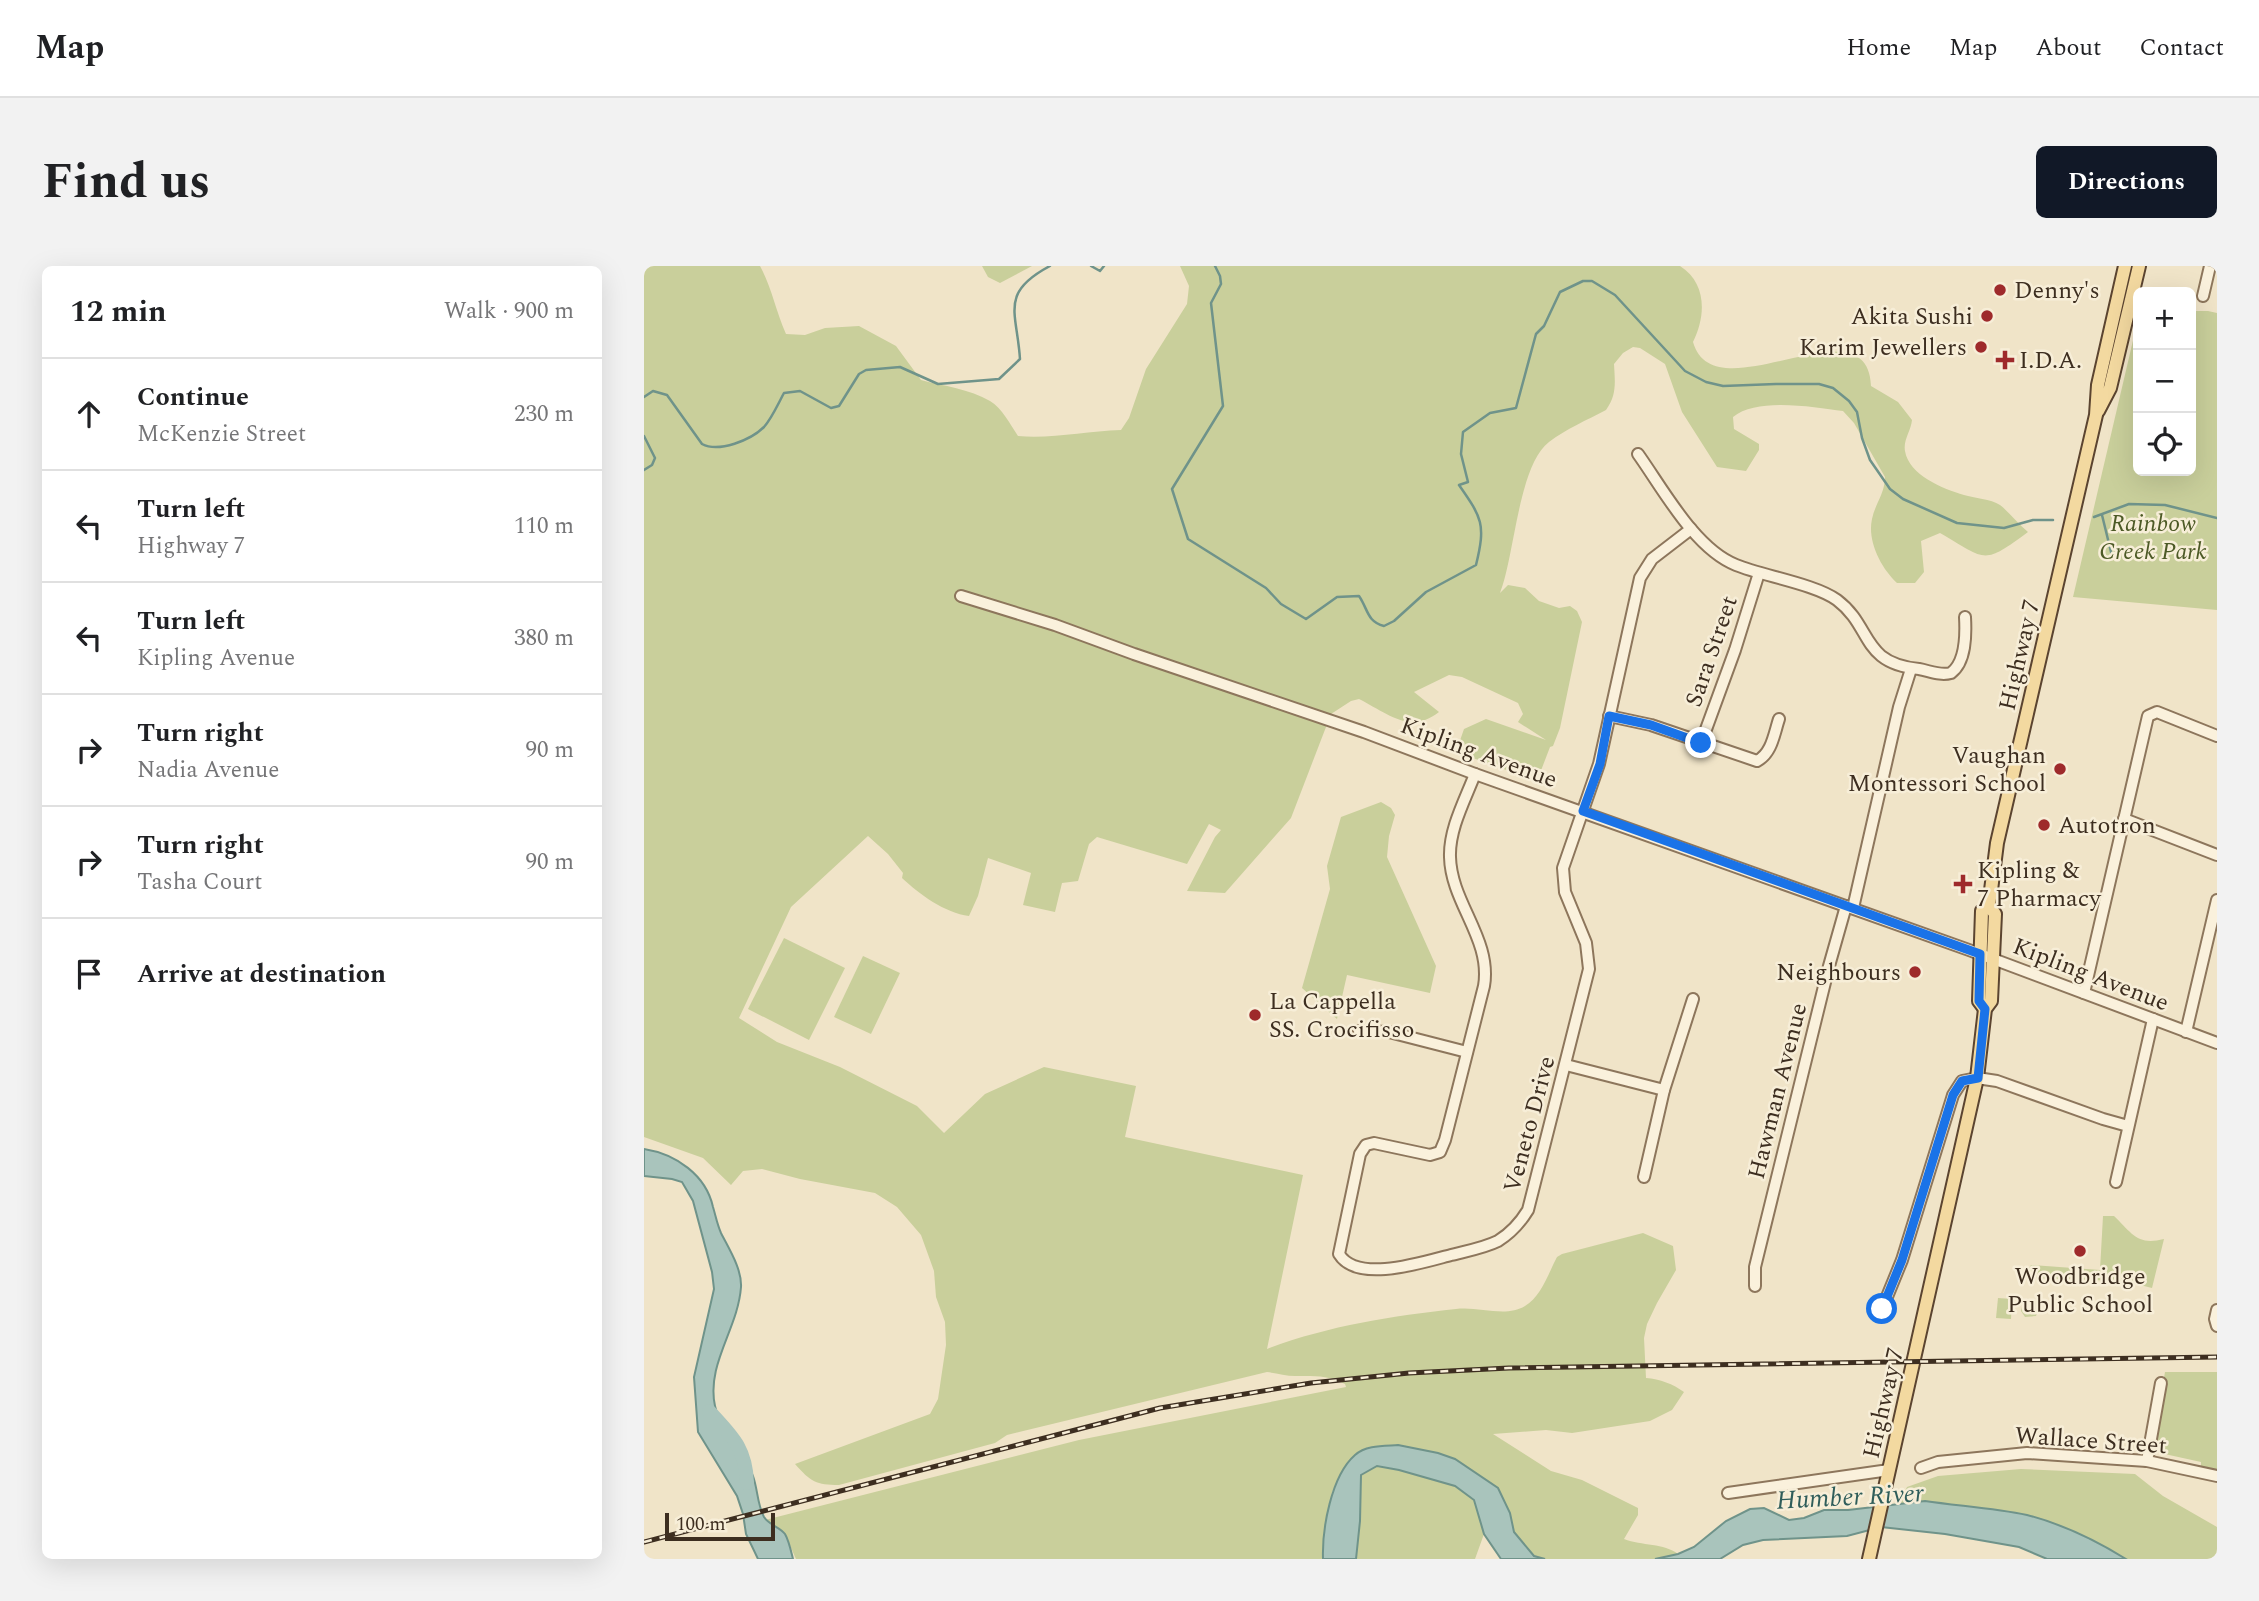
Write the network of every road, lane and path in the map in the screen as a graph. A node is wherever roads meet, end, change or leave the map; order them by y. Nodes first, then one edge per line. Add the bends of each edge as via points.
1 (2125, 266) edge
2 (2139, 266) edge
3 (2210, 266) edge
4 (2203, 296) dead end
5 (2109, 334) junction
6 (2119, 350) junction
7 (2096, 415) junction
8 (1638, 454) dead end
9 (1691, 529) junction
10 (1759, 573) junction
11 (961, 596) dead end
12 (1965, 617) dead end
13 (1911, 669) junction
14 (1609, 716) junction
15 (1779, 719) dead end
16 (2217, 736) edge
17 (1701, 743) junction
18 (1475, 774) junction
19 (1583, 811) junction
20 (2124, 819) junction
21 (2217, 855) edge
22 (2217, 900) edge
23 (1989, 906) junction
24 (1850, 907) junction
25 (1980, 954) junction
26 (1993, 959) junction
27 (2084, 993) junction
28 (1693, 999) dead end
29 (1985, 1009) junction
30 (2153, 1019) junction
31 (1359, 1031) dead end
32 (2186, 1032) junction
33 (2217, 1043) edge
34 (1467, 1052) junction
35 (1566, 1065) junction
36 (1978, 1078) junction
37 (1664, 1090) junction
38 (2128, 1126) junction
39 (1644, 1177) dead end
40 (2116, 1182) dead end
41 (1755, 1286) dead end
42 (1882, 1309) dead end
43 (2217, 1310) edge
44 (2217, 1326) edge
45 (2161, 1383) dead end
46 (2147, 1461) junction
47 (1921, 1468) dead end
48 (1889, 1470) junction
49 (2217, 1476) edge
50 (1728, 1493) dead end
51 (1870, 1554) edge

1 - 5 main road, Highway 7
2 - 6 main road, Highway 7
3 - 4 street
5 - 6 main road
5 - 7 main road, Highway 7
6 - 7 main road, Highway 7 via 2110,388
7 - 23 main road, Highway 7 via 1997,843
8 - 9 street
9 - 10 street via 1720,557
9 - 14 street, Veneto Drive via 1652,559 1640,578
10 - 13 street via 1838,601 1876,652
10 - 17 street, Sara Street
11 - 18 street, Kipling Avenue
12 - 13 street via 1966,634 1955,671 1946,675
13 - 24 street, Hawman Avenue
14 - 17 street
14 - 19 street, Veneto Drive via 1600,764
15 - 17 street via 1768,752 1757,761
16 - 20 street via 2157,712 2148,716
18 - 19 street, Kipling Avenue
18 - 34 street, Veneto Drive via 1450,850 1454,880 1485,966
19 - 24 street, Kipling Avenue
19 - 35 street, Veneto Drive via 1563,876 1590,963
20 - 21 street
20 - 27 street
22 - 32 street
23 - 25 main road, Highway 7 via 1982,911
23 - 26 main road, Highway 7 via 1995,914
24 - 25 street, Kipling Avenue
24 - 41 street, Hawman Avenue via 1755,1267
25 - 26 street, Kipling Avenue
25 - 29 main road, Highway 7 via 1979,1001
26 - 27 street, Kipling Avenue
26 - 29 main road, Highway 7 via 1992,1001
27 - 30 street, Kipling Avenue
28 - 37 street
29 - 36 main road, Highway 7
30 - 32 street, Kipling Avenue
30 - 38 street
31 - 34 street via 1389,1032
32 - 33 street, Kipling Avenue
34 - 35 street, Veneto Drive via 1440,1152 1430,1155 1374,1143 1363,1149 1339,1243 1344,1261 1393,1269 1483,1247 1509,1233 1532,1201
35 - 37 street
36 - 38 street
36 - 42 street via 1962,1081 1953,1095 1902,1260
36 - 48 main road, Highway 7
37 - 39 street
38 - 40 street
43 - 44 street
45 - 46 street
46 - 47 street, Wallace Street via 2027,1453 1938,1462
46 - 49 street, Wallace Street
48 - 50 street
48 - 51 main road, Highway 7

